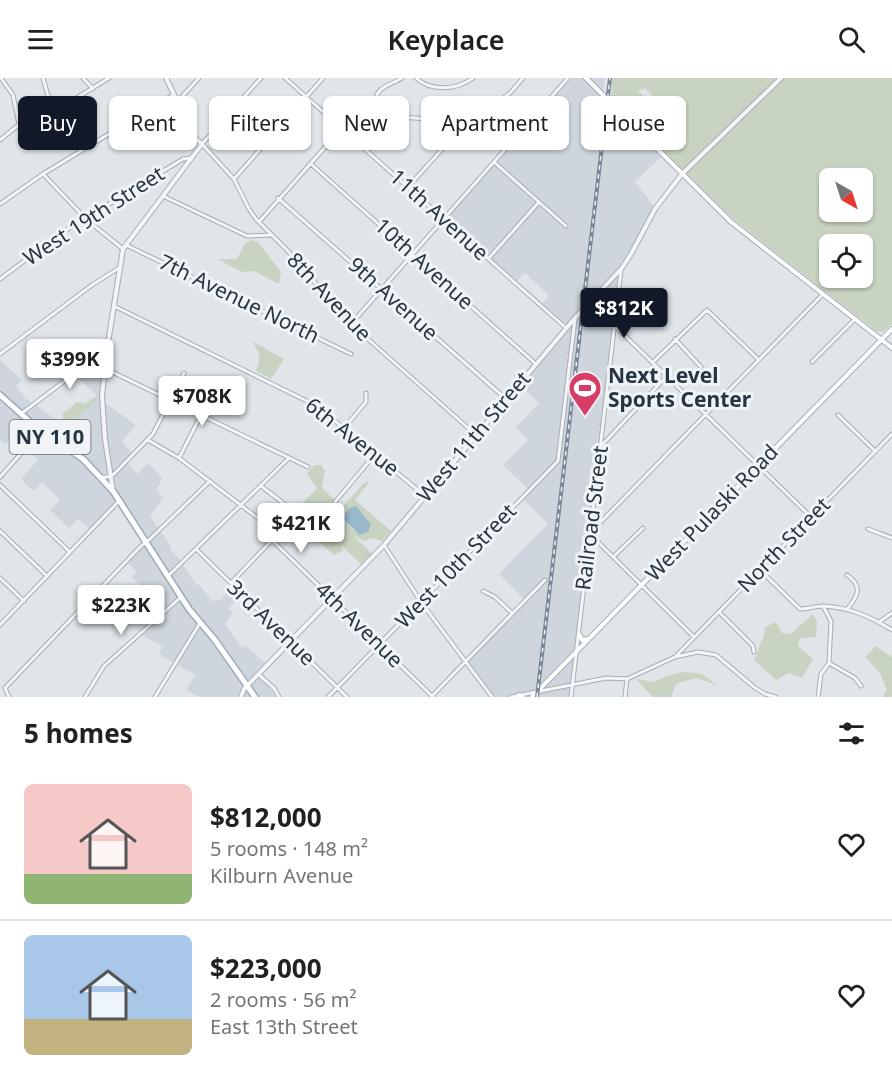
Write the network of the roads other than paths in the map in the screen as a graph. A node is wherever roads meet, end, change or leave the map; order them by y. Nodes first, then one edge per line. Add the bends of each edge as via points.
1 (1, 78) edge
2 (43, 78) edge
3 (83, 78) edge
4 (109, 78) edge
5 (166, 78) edge
6 (199, 78) edge
7 (261, 78) edge
8 (285, 78) edge
9 (323, 78) edge
10 (402, 78) edge
11 (416, 78) edge
12 (473, 78) edge
13 (523, 78) edge
14 (568, 78) edge
15 (586, 78) edge
16 (781, 78) edge
17 (93, 89) junction
18 (174, 94) joint
19 (48, 96) edge
20 (81, 96) edge
21 (183, 96) edge
22 (306, 96) edge
23 (308, 96) edge
24 (506, 96) edge
25 (552, 96) edge
26 (311, 101) edge
27 (323, 111) edge
28 (18, 118) edge
29 (421, 118) edge
30 (18, 124) edge
31 (0, 140) edge
32 (197, 140) edge
33 (202, 144) junction
34 (260, 150) edge
35 (323, 150) edge
36 (367, 150) edge
37 (441, 150) edge
38 (504, 150) edge
39 (191, 158) junction
40 (494, 162) junction
41 (311, 164) junction
42 (43, 174) junction
43 (682, 174) junction
44 (234, 179) junction
45 (408, 187) junction
46 (163, 196) junction
47 (278, 198) junction
48 (539, 202) junction
49 (0, 204) edge
50 (443, 218) junction
51 (86, 219) junction
52 (259, 222) junction
53 (566, 226) dead end
54 (271, 235) junction
55 (124, 247) junction
56 (412, 254) junction
57 (488, 259) junction
58 (119, 268) junction
59 (622, 268) junction
60 (0, 279) edge
61 (381, 288) junction
62 (823, 294) junction
63 (113, 306) junction
64 (575, 318) junction
65 (855, 319) junction
66 (351, 324) junction
67 (615, 326) junction
68 (566, 328) junction
69 (892, 329) edge
70 (675, 339) junction
71 (882, 339) junction
72 (892, 348) edge
73 (107, 349) junction
74 (0, 354) edge
75 (351, 354) dead end
76 (759, 360) junction
77 (812, 362) dead end
78 (652, 363) junction
79 (536, 364) junction
80 (701, 367) dead end
81 (105, 368) junction
82 (184, 373) dead end
83 (666, 377) junction
84 (366, 393) dead end
85 (0, 394) edge
86 (506, 399) junction
87 (171, 400) junction
88 (21, 414) junction
89 (201, 415) junction
90 (706, 415) junction
91 (838, 415) dead end
92 (345, 427) junction
93 (41, 431) junction
94 (892, 434) edge
95 (476, 435) junction
96 (148, 440) junction
97 (601, 446) junction
98 (875, 451) junction
99 (376, 453) junction
100 (179, 458) junction
101 (289, 458) junction
102 (758, 466) junction
103 (309, 467) dead end
104 (111, 475) junction
105 (0, 477) edge
106 (101, 477) junction
107 (210, 481) junction
108 (0, 485) edge
109 (261, 486) junction
110 (113, 492) junction
111 (425, 496) junction
112 (119, 501) junction
113 (335, 502) dead end
114 (241, 505) junction
115 (811, 517) junction
116 (643, 528) dead end
117 (868, 529) dead end
118 (0, 531) edge
119 (268, 532) junction
120 (591, 533) junction
121 (892, 538) edge
122 (272, 540) junction
123 (146, 542) junction
124 (384, 545) junction
125 (196, 549) junction
126 (70, 552) junction
127 (613, 557) junction
128 (760, 570) junction
129 (847, 575) dead end
130 (47, 576) junction
131 (168, 576) junction
132 (0, 578) edge
133 (545, 580) dead end
134 (231, 584) junction
135 (642, 585) junction
136 (483, 591) dead end
137 (181, 597) junction
138 (332, 599) junction
139 (24, 601) junction
140 (421, 602) junction
141 (823, 606) junction
142 (848, 608) junction
143 (719, 612) junction
144 (512, 613) junction
145 (892, 613) edge
146 (879, 622) junction
147 (200, 623) junction
148 (0, 624) edge
149 (892, 630) edge
150 (579, 634) junction
151 (694, 637) junction
152 (589, 639) junction
153 (290, 642) junction
154 (379, 644) junction
155 (576, 652) junction
156 (753, 652) dead end
157 (675, 657) junction
158 (465, 662) junction
159 (829, 663) junction
160 (259, 675) junction
161 (627, 679) junction
162 (573, 685) junction
163 (248, 686) junction
164 (861, 686) dead end
165 (2, 688) edge
166 (337, 688) junction
167 (538, 691) junction
168 (521, 696) edge
169 (9, 697) edge
170 (85, 697) edge
171 (155, 697) edge
172 (241, 697) edge
173 (255, 697) edge
174 (279, 697) edge
175 (328, 697) edge
176 (347, 697) edge
177 (432, 697) edge
178 (492, 697) edge
179 (512, 697) edge
180 (532, 697) edge
181 (572, 697) edge
182 (625, 697) edge
183 (776, 697) edge
184 (818, 697) edge

1 - 28 street via 13,95
2 - 19 street
3 - 17 street
4 - 17 street
5 - 18 street
6 - 21 street
7 - 33 street
8 - 22 street, 11th Avenue
9 - 23 street
10 - 29 street via 381,88 376,96 378,108 387,116
11 - 12 street via 427,85 456,87
13 - 24 street
14 - 25 street
15 - 43 main road
16 - 43 street, West 11th Street
17 - 20 street
18 - 42 street
26 - 27 street, 11th Avenue
30 - 31 street
32 - 33 street
33 - 39 street
33 - 44 street
34 - 44 street
35 - 41 street
36 - 45 street, 11th Avenue
37 - 45 street
38 - 40 street
39 - 46 street
39 - 51 street, West 19th Street via 183,159
40 - 48 street
40 - 50 street
41 - 47 street
41 - 56 street, 10th Avenue
42 - 49 street
42 - 51 street, 7th Avenue North
43 - 59 street, West 11th Street via 655,209
43 - 62 main road via 731,222
44 - 52 street
45 - 50 street, 11th Avenue
46 - 54 street, 8th Avenue via 247,236
46 - 55 street
47 - 52 street
47 - 61 street, 9th Avenue
48 - 53 street
48 - 57 street
50 - 56 street
50 - 57 street, 11th Avenue
51 - 55 street, 7th Avenue North
51 - 60 street, West 19th Street
52 - 54 street
54 - 66 street, 8th Avenue
55 - 58 street
55 - 75 street, 7th Avenue North
56 - 61 street
56 - 79 street, 10th Avenue
57 - 68 street, 11th Avenue
58 - 63 street
58 - 74 street
59 - 64 street, West 11th Street
59 - 67 street, Railroad Street
61 - 66 street
61 - 86 street, 9th Avenue
62 - 65 main road
62 - 76 street
63 - 73 street
63 - 92 street, 6th Avenue via 317,406
64 - 68 street, West 11th Street
64 - 140 street, West 10th Street via 558,461
65 - 71 main road
65 - 77 street
66 - 95 street, 8th Avenue
67 - 78 street
67 - 97 street, Railroad Street
68 - 79 street, West 11th Street
69 - 71 main road, West Pulaski Road
70 - 76 street via 707,310
70 - 78 street
70 - 80 street
71 - 72 main road
71 - 102 main road, West Pulaski Road
73 - 81 street
73 - 88 street
76 - 90 street
78 - 83 street
79 - 86 street, West 11th Street
81 - 87 street
81 - 104 street via 102,396
82 - 87 street
83 - 90 street
83 - 97 street
84 - 92 street via 366,402
85 - 88 main road, NY 110
86 - 95 street, West 11th Street
87 - 89 street
87 - 96 street
88 - 93 main road, NY 110
89 - 100 street
89 - 101 street
90 - 102 street
90 - 120 street
91 - 98 street
92 - 99 street, 6th Avenue
93 - 105 street
93 - 106 main road, NY 110 via 83,459
94 - 98 street, North Street
95 - 111 street, West 11th Street
96 - 100 street, 4th Avenue
96 - 104 street
97 - 120 street, Railroad Street
98 - 115 street, North Street
99 - 111 street, 6th Avenue
99 - 113 street
100 - 107 street, 4th Avenue
101 - 103 street
101 - 109 street
102 - 115 street
102 - 135 main road, West Pulaski Road
104 - 106 street
104 - 110 street
106 - 110 main road, NY 110
107 - 114 street, 4th Avenue
107 - 123 street
108 - 126 street
109 - 114 street
109 - 119 street via 291,509
110 - 112 main road, NY 110
111 - 124 street, West 11th Street
112 - 123 main road, NY 110
112 - 126 street
114 - 119 street, 4th Avenue
114 - 125 street
115 - 128 street, North Street
116 - 127 street
117 - 121 street
118 - 130 street
119 - 122 street, 4th Avenue
120 - 127 street
120 - 150 street, Railroad Street
122 - 134 street
122 - 138 street, 4th Avenue
123 - 131 main road, NY 110
123 - 165 street
124 - 138 street, West 11th Street
124 - 140 street
125 - 131 street
125 - 134 street, 3rd Avenue
126 - 130 street
127 - 135 street
128 - 141 street via 800,609
128 - 143 street, North Street
129 - 142 street via 857,586
130 - 139 street
131 - 137 main road, NY 110
132 - 139 street
133 - 144 street
134 - 153 street, 3rd Avenue
135 - 151 street
135 - 152 main road, West Pulaski Road
136 - 144 street
137 - 147 main road, NY 110
137 - 170 street via 104,666
138 - 153 street, West 11th Street
138 - 154 street, 4th Avenue
139 - 148 street
140 - 154 street, West 10th Street
140 - 158 street
141 - 142 street
141 - 159 street via 831,621
142 - 146 street
143 - 151 street, North Street
143 - 156 street via 753,646
144 - 158 street
145 - 146 street
146 - 149 street
147 - 163 main road, NY 110
147 - 171 street
150 - 152 main road via 582,640
150 - 155 street, Railroad Street
151 - 157 street, North Street
152 - 155 main road, West Pulaski Road
153 - 160 street, West 11th Street
153 - 166 street, 3rd Avenue
154 - 166 street, West 10th Street
154 - 177 street, 4th Avenue
155 - 162 street, Railroad Street
155 - 167 main road, West Pulaski Road
157 - 161 street
157 - 183 street via 698,652 716,655 760,691
158 - 177 street
158 - 178 street
159 - 164 street
159 - 184 street via 821,674
160 - 163 street, West 11th Street
160 - 174 street
161 - 162 street via 606,678
161 - 182 street
162 - 167 street
162 - 181 street, Railroad Street
163 - 172 street, West 11th Street
163 - 173 main road, NY 110
165 - 169 street
166 - 175 street, West 10th Street
166 - 176 street, 3rd Avenue
167 - 168 street
167 - 180 main road, West Pulaski Road
168 - 179 street

